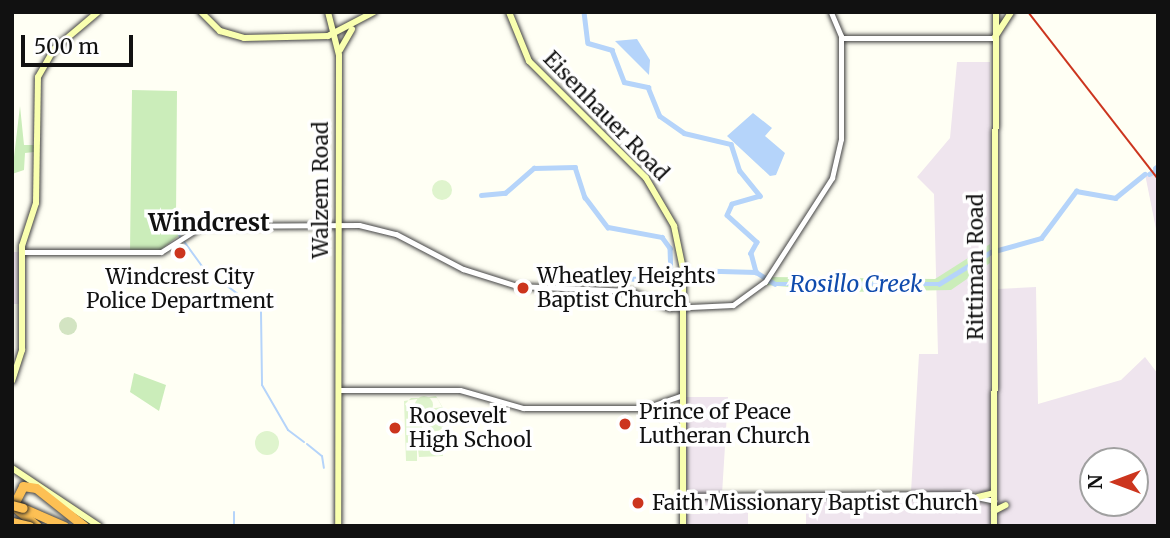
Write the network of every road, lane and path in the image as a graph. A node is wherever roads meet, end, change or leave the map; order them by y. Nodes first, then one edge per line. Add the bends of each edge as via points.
1 (98, 12) edge
2 (202, 12) edge
3 (328, 12) edge
4 (374, 12) edge
5 (509, 12) edge
6 (831, 12) edge
7 (1010, 12) edge
8 (996, 14) edge
9 (333, 25) junction
10 (354, 27) junction
11 (344, 32) junction
12 (331, 35) junction
13 (998, 37) junction
14 (841, 38) junction
15 (339, 55) junction
16 (339, 225) junction
17 (23, 255) junction
18 (682, 309) junction
19 (12, 381) edge
20 (339, 390) junction
21 (682, 395) junction
22 (338, 436) junction
23 (342, 448) junction
24 (13, 469) edge
25 (994, 493) junction
26 (685, 496) junction
27 (978, 497) junction
28 (994, 501) junction
29 (1006, 505) dead end
30 (994, 511) junction
31 (69, 514) junction
32 (17, 516) edge
33 (33, 526) edge
34 (48, 526) edge
35 (64, 526) edge
36 (84, 526) edge
37 (91, 526) edge
38 (99, 526) edge
39 (340, 526) edge
40 (682, 526) edge
41 (994, 526) edge

1 - 17 main road via 54,49 38,77 36,203
2 - 12 main road via 224,33
3 - 9 main road, Walzem Road
4 - 10 main road
5 - 18 main road, Eisenhauer Road via 520,46 540,75 651,185 678,246
6 - 14 street
7 - 8 main road
7 - 13 main road
8 - 13 main road, Rittiman Road
9 - 11 main road
9 - 12 main road, Walzem Road
10 - 11 main road
10 - 15 main road
11 - 12 main road
12 - 15 main road, Walzem Road via 338,43
13 - 14 street
13 - 25 main road, Rittiman Road
14 - 18 street via 839,149 823,200 767,280 733,305
15 - 16 main road, Walzem Road
16 - 17 street via 199,226 158,253
16 - 18 street via 397,234 498,281 551,290 631,291
16 - 20 main road, Walzem Road
17 - 19 main road via 22,350
18 - 21 main road, Eisenhauer Road
20 - 21 street via 460,390 521,408 645,408
20 - 22 main road, Walzem Road
20 - 23 main road, Walzem Road
21 - 26 main road, Eisenhauer Road
22 - 23 main road
22 - 39 main road, Walzem Road
23 - 39 main road, Walzem Road
24 - 38 main road
25 - 27 main road
25 - 28 main road, Rittiman Road
26 - 27 street
26 - 40 main road, Eisenhauer Road
27 - 28 street
28 - 30 main road, Rittiman Road
29 - 30 main road
30 - 41 main road, Rittiman Road
31 - 33 highway via 37,488 23,486 13,506
31 - 36 highway
31 - 37 highway
32 - 33 highway, bridge
32 - 34 highway
32 - 35 highway

